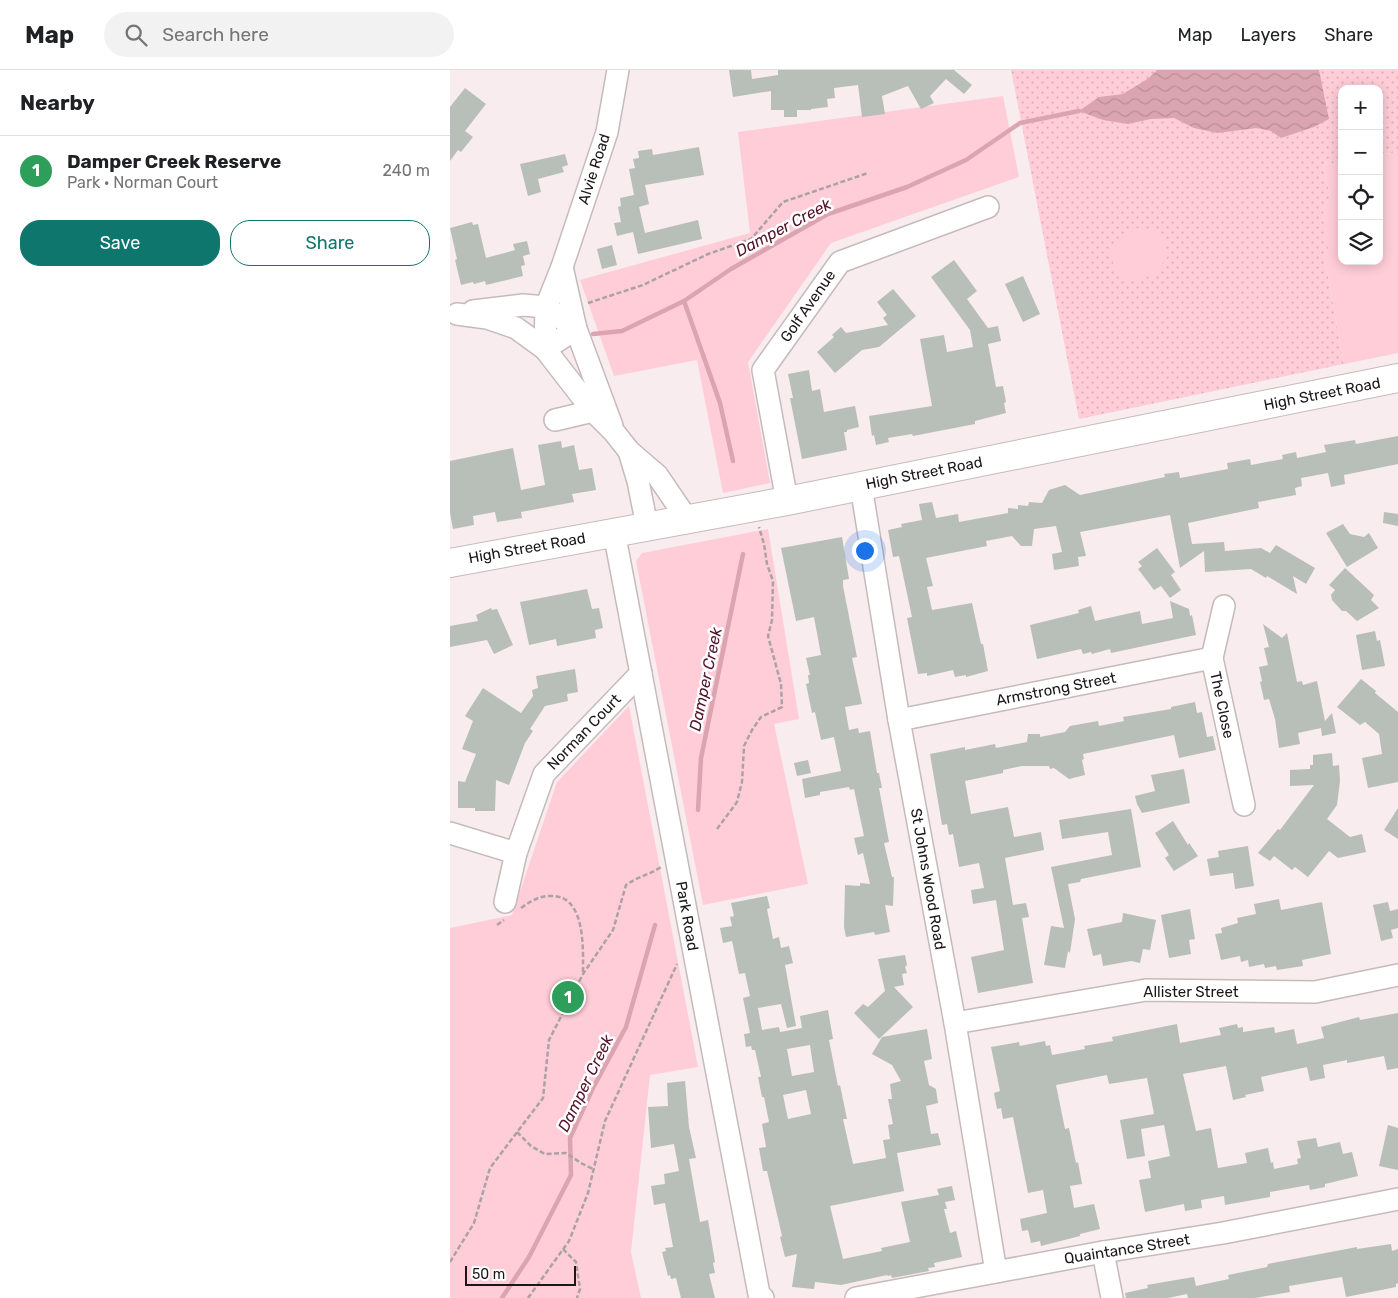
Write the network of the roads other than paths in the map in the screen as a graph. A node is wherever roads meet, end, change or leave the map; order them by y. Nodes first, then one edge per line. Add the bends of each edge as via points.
1 (618, 70) edge
2 (988, 207) dead end
3 (562, 267) junction
4 (546, 307) junction
5 (453, 315) edge
6 (576, 329) junction
7 (545, 349) junction
8 (1398, 378) edge
9 (592, 411) junction
10 (555, 420) dead end
11 (614, 432) junction
12 (629, 451) junction
13 (861, 486) junction
14 (787, 501) junction
15 (686, 519) junction
16 (647, 526) junction
17 (614, 532) junction
18 (450, 562) edge
19 (1224, 606) dead end
20 (1212, 658) junction
21 (641, 673) junction
22 (899, 720) junction
23 (1244, 805) dead end
24 (450, 833) edge
25 (516, 853) junction
26 (510, 911) road end
27 (1398, 975) edge
28 (955, 1023) junction
29 (1398, 1199) edge
30 (1103, 1252) junction
31 (996, 1272) junction
32 (763, 1298) edge
33 (856, 1298) edge
34 (1112, 1298) edge

1 - 3 street, Alvie Road via 607,132
2 - 14 street, Golf Avenue via 840,262 763,370
3 - 4 street, Alvie Road
3 - 6 street, Alvie Road
4 - 5 street via 523,305
4 - 6 street
4 - 7 street, Alvie Road
5 - 7 street via 487,318 516,328
6 - 7 street
6 - 11 street, Alvie Road
7 - 9 street, Alvie Road
8 - 13 main road, High Street Road
9 - 10 street
9 - 11 street, Alvie Road
11 - 12 street, Alvie Road
12 - 15 street, Alvie Road via 657,475
12 - 16 street, Alvie Road
13 - 14 main road, High Street Road
13 - 22 street, St Johns Wood Road
14 - 15 main road, High Street Road
15 - 16 main road, High Street Road
16 - 17 main road, High Street Road
17 - 18 main road, High Street Road
17 - 21 street, Park Road
19 - 20 street, The Close
20 - 22 street, Armstrong Street
20 - 23 street, The Close
21 - 25 street, Norman Court via 544,774
21 - 32 street, Park Road via 759,1294
22 - 28 street, St Johns Wood Road
24 - 25 street
25 - 26 street, Norman Court
27 - 28 street, Allister Street via 1315,992 1146,990
28 - 31 street, St Johns Wood Road
29 - 30 street, Quaintance Street via 1223,1233
30 - 31 street, Quaintance Street
30 - 34 street
31 - 33 street, Quaintance Street

